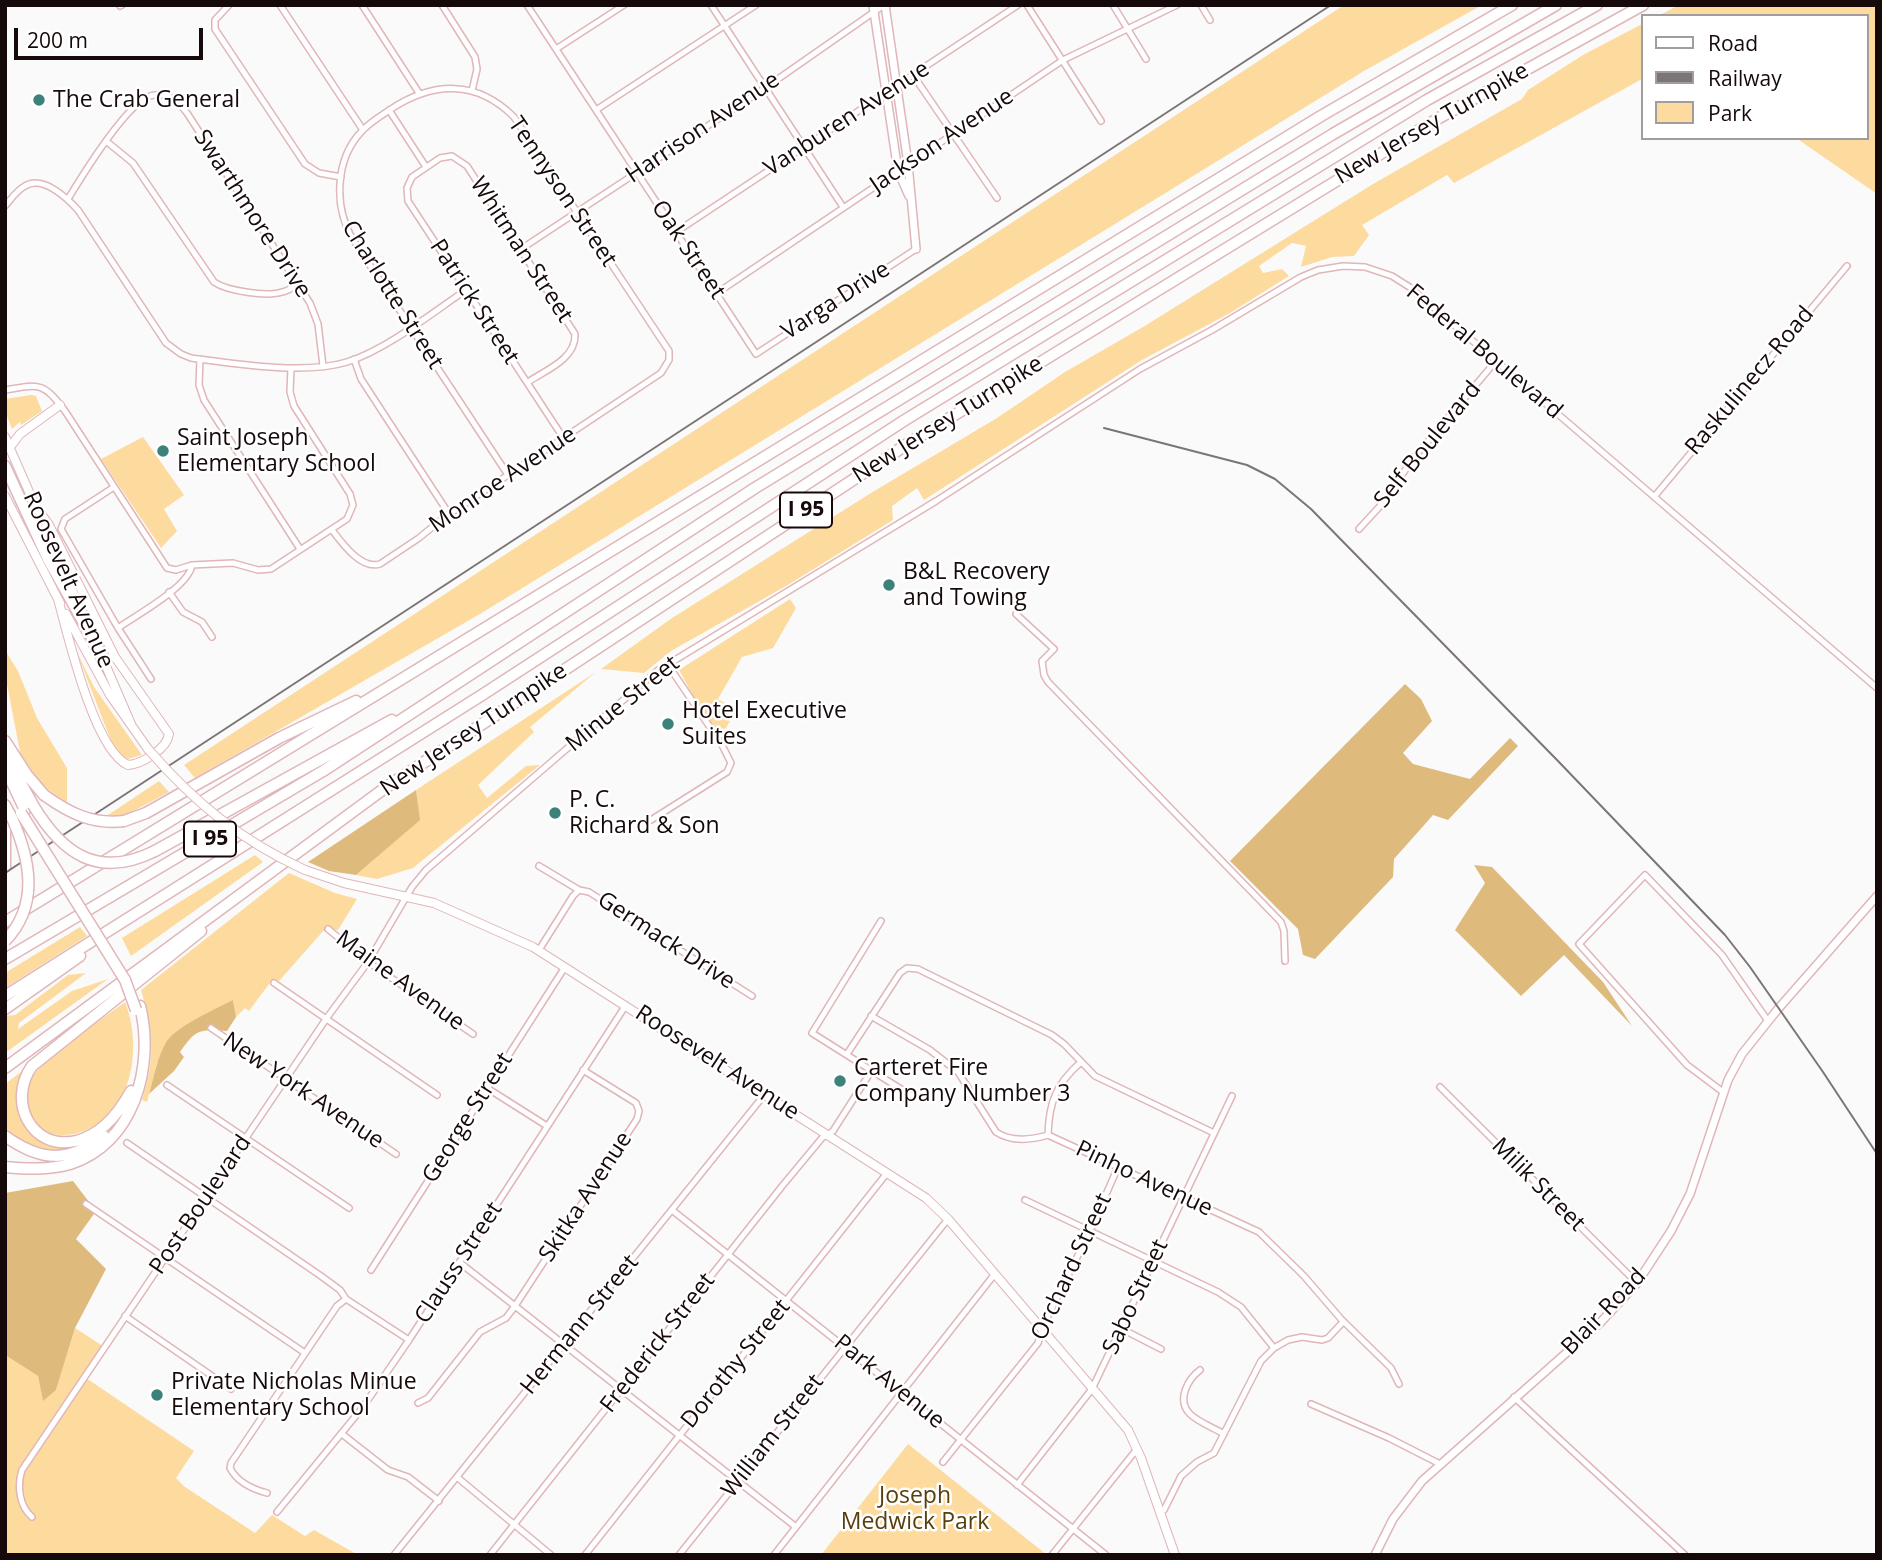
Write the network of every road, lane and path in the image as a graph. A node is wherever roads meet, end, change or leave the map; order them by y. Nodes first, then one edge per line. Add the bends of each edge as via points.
1 (229, 5) edge
2 (280, 5) edge
3 (362, 5) edge
4 (442, 5) edge
5 (527, 5) edge
6 (624, 5) edge
7 (711, 5) edge
8 (756, 5) edge
9 (885, 5) edge
10 (1018, 5) edge
11 (1027, 5) edge
12 (1113, 5) edge
13 (1177, 5) edge
14 (1200, 5) edge
15 (1512, 5) edge
16 (1556, 5) edge
17 (1597, 5) edge
18 (1643, 5) edge
19 (872, 7) edge
20 (1210, 20) dead end
21 (725, 27) junction
22 (1128, 29) junction
23 (556, 49) junction
24 (1146, 59) dead end
25 (1063, 60) junction
26 (913, 75) junction
27 (898, 86) junction
28 (765, 88) junction
29 (472, 91) junction
30 (419, 93) junction
31 (887, 93) junction
32 (389, 110) junction
33 (596, 110) junction
34 (1101, 121) dead end
35 (363, 130) junction
36 (953, 134) junction
37 (106, 141) junction
38 (804, 147) junction
39 (908, 164) junction
40 (426, 167) junction
41 (898, 171) junction
42 (636, 172) junction
43 (341, 177) junction
44 (997, 198) dead end
45 (68, 199) junction
46 (911, 200) junction
47 (5, 206) edge
48 (843, 207) junction
49 (577, 211) junction
50 (676, 232) junction
51 (522, 249) junction
52 (916, 249) joint
53 (1847, 266) dead end
54 (298, 284) junction
55 (466, 290) junction
56 (717, 293) junction
57 (410, 327) junction
58 (669, 352) joint
59 (756, 354) joint
60 (200, 359) junction
61 (354, 359) junction
62 (1496, 361) junction
63 (323, 366) junction
64 (291, 368) junction
65 (528, 382) junction
66 (5, 390) edge
67 (60, 405) junction
68 (5, 437) edge
69 (564, 439) junction
70 (10, 447) junction
71 (7, 470) edge
72 (508, 475) junction
73 (114, 488) junction
74 (5, 496) edge
75 (1654, 497) junction
76 (936, 501) joint
77 (36, 507) junction
78 (449, 514) junction
79 (1359, 529) dead end
80 (332, 530) junction
81 (300, 549) junction
82 (192, 565) junction
83 (169, 593) junction
84 (58, 599) junction
85 (1017, 614) dead end
86 (117, 628) junction
87 (212, 637) dead end
88 (98, 648) junction
89 (668, 665) junction
90 (151, 679) dead end
91 (1877, 688) edge
92 (377, 692) junction
93 (411, 713) junction
94 (131, 724) junction
95 (5, 741) edge
96 (5, 754) edge
97 (5, 768) edge
98 (5, 783) edge
99 (5, 805) edge
100 (19, 814) edge
101 (651, 820) dead end
102 (539, 866) dead end
103 (5, 867) edge
104 (274, 868) junction
105 (174, 888) junction
106 (579, 890) junction
107 (407, 896) junction
108 (1877, 896) edge
109 (881, 921) dead end
110 (5, 922) edge
111 (328, 929) dead end
112 (5, 941) edge
113 (539, 950) junction
114 (5, 958) edge
115 (1285, 961) dead end
116 (368, 962) junction
117 (565, 967) junction
118 (274, 983) dead end
119 (5, 996) edge
120 (752, 996) dead end
121 (626, 1005) junction
122 (138, 1008) junction
123 (5, 1009) edge
124 (871, 1016) junction
125 (326, 1019) junction
126 (1768, 1021) junction
127 (211, 1028) dead end
128 (473, 1034) dead end
129 (847, 1055) junction
130 (1081, 1062) junction
131 (5, 1068) edge
132 (583, 1070) junction
133 (872, 1070) junction
134 (286, 1079) junction
135 (167, 1084) dead end
136 (1440, 1087) dead end
137 (487, 1088) junction
138 (131, 1091) junction
139 (1723, 1092) junction
140 (765, 1094) junction
141 (437, 1095) dead end
142 (912, 1096) dead end
143 (1232, 1096) dead end
144 (547, 1126) junction
145 (827, 1133) junction
146 (1214, 1133) junction
147 (1048, 1135) junction
148 (5, 1136) edge
149 (246, 1139) junction
150 (127, 1143) dead end
151 (5, 1144) edge
152 (396, 1154) dead end
153 (71, 1163) junction
154 (5, 1167) edge
155 (1118, 1167) junction
156 (887, 1173) junction
157 (1184, 1197) junction
158 (205, 1198) junction
159 (1025, 1200) dead end
160 (86, 1204) dead end
161 (349, 1208) dead end
162 (672, 1210) junction
163 (947, 1219) junction
164 (1090, 1231) junction
165 (729, 1254) junction
166 (165, 1257) junction
167 (1153, 1261) junction
168 (459, 1262) junction
169 (371, 1270) dead end
170 (994, 1275) junction
171 (1637, 1283) junction
172 (346, 1299) junction
173 (787, 1300) junction
174 (515, 1306) junction
175 (125, 1316) junction
176 (1343, 1322) junction
177 (1122, 1329) junction
178 (1042, 1331) junction
179 (409, 1340) junction
180 (564, 1344) junction
181 (844, 1347) junction
182 (1274, 1348) junction
183 (1161, 1349) dead end
184 (305, 1353) junction
185 (1200, 1370) dead end
186 (1399, 1384) dead end
187 (621, 1389) junction
188 (1092, 1389) junction
189 (231, 1390) dead end
190 (901, 1393) junction
191 (1514, 1397) junction
192 (418, 1403) dead end
193 (1311, 1404) dead end
194 (342, 1434) junction
195 (1224, 1434) junction
196 (678, 1435) junction
197 (961, 1440) junction
198 (1138, 1449) junction
199 (943, 1462) dead end
200 (1440, 1464) junction
201 (458, 1478) junction
202 (738, 1481) junction
203 (1017, 1485) junction
204 (267, 1493) dead end
205 (439, 1501) junction
206 (278, 1511) dead end
207 (1160, 1512) junction
208 (32, 1517) dead end
209 (515, 1524) junction
210 (796, 1527) junction
211 (1073, 1529) junction
212 (394, 1555) edge
213 (490, 1555) edge
214 (551, 1555) edge
215 (585, 1555) edge
216 (679, 1555) edge
217 (774, 1555) edge
218 (1052, 1555) edge
219 (1106, 1555) edge
220 (1175, 1555) edge
221 (1375, 1555) edge
222 (1685, 1555) edge

1 - 43 street via 214,23 215,29 305,164 318,173
2 - 35 street
3 - 30 street
4 - 29 street via 475,57
5 - 23 street, Oak Street
6 - 23 street
7 - 21 street
8 - 21 street
9 - 19 street, Harrison Avenue
9 - 27 street
10 - 26 street, Vanburen Avenue
11 - 25 street
12 - 22 street
13 - 22 street, Jackson Avenue
14 - 20 street
15 - 92 highway, I 95 via 1321,116
16 - 93 highway, New Jersey Turnpike / I 95 via 1334,134 766,481
17 - 105 highway, New Jersey Turnpike / I 95 via 1403,114 905,420 482,695
18 - 104 highway, New Jersey Turnpike / I 95 via 1428,125 912,440 396,781
19 - 28 street, Harrison Avenue
19 - 31 street
21 - 28 street
21 - 33 street
22 - 24 street
22 - 25 street, Jackson Avenue
23 - 33 street, Oak Street
25 - 34 street
25 - 36 street, Jackson Avenue
26 - 27 street, Vanburen Avenue
26 - 36 street
27 - 31 street, Vanburen Avenue
27 - 39 street
28 - 38 street
28 - 42 street, Harrison Avenue
29 - 30 street
29 - 49 street, Tennyson Street via 514,117
30 - 32 street
31 - 38 street, Vanburen Avenue
31 - 41 street
32 - 35 street
32 - 40 street
33 - 42 street, Oak Street
35 - 43 street via 349,150
36 - 39 street, Jackson Avenue
36 - 44 street
37 - 45 street, Swarthmore Drive
37 - 54 street via 133,163 214,282 230,290 273,293
37 - 54 street, Swarthmore Drive via 144,99 158,95 176,100
38 - 48 street
38 - 50 street, Vanburen Avenue
39 - 41 street, Jackson Avenue
39 - 46 street
40 - 51 street, Whitman Street via 449,156 463,162
40 - 55 street, Patrick Street via 409,182 408,201
41 - 46 street
41 - 48 street, Jackson Avenue
42 - 49 street, Harrison Avenue
42 - 50 street, Oak Street
43 - 57 street, Charlotte Street via 340,203 346,226
45 - 47 street via 46,185 32,183
45 - 60 street via 166,343 181,354
46 - 52 street
48 - 56 street, Jackson Avenue
49 - 51 street, Harrison Avenue
49 - 58 street, Tennyson Street
50 - 56 street, Oak Street
51 - 65 street, Whitman Street via 575,337 570,353
52 - 59 street, Varga Drive
53 - 75 street, Raskulinecz Road
54 - 63 street, Swarthmore Drive via 316,317
55 - 57 street
55 - 65 street, Patrick Street
56 - 59 street, Oak Street
57 - 61 street
57 - 72 street, Charlotte Street
58 - 69 street, Monroe Avenue via 661,373
60 - 64 street
60 - 81 street via 199,385 204,400
61 - 63 street
61 - 78 street via 361,379
62 - 75 street, Federal Boulevard
62 - 76 street, Federal Boulevard via 1392,276 1360,266 1326,268 1301,277 1140,369
62 - 79 street, Self Boulevard
63 - 64 street
64 - 80 street via 294,405 353,501 349,517
65 - 69 street, Patrick Street
66 - 67 street via 39,386
67 - 70 main road via 20,434
67 - 73 street
68 - 70 main road, Roosevelt Avenue
69 - 72 street, Monroe Avenue
70 - 77 main road, Roosevelt Avenue
71 - 88 highway via 48,559
72 - 78 street, Monroe Avenue
73 - 82 street via 167,568
73 - 86 street via 65,519 61,529
74 - 84 main road, Roosevelt Avenue
75 - 91 street, Federal Boulevard
76 - 89 street, Minue Street
77 - 84 main road via 115,657 169,734 165,745 134,765 117,757 91,709
77 - 88 main road, Roosevelt Avenue
78 - 80 street, Monroe Avenue via 374,566 353,554
80 - 81 street
81 - 82 street via 263,571 233,564
82 - 83 street
83 - 86 street
83 - 87 street
84 - 94 main road, Roosevelt Avenue via 110,695
85 - 115 street via 1054,649 1042,662 1048,682 1280,922
86 - 90 street
88 - 94 main road, Roosevelt Avenue
89 - 101 street via 731,763 727,772
89 - 107 street, Minue Street via 426,870
92 - 95 highway, bridge via 324,715 124,821 88,819 65,809 27,775
92 - 110 highway, I 95
93 - 100 highway, bridge via 386,722 155,851 124,863 89,860
93 - 114 highway, New Jersey Turnpike / I 95 via 283,796
94 - 107 main road, Roosevelt Avenue, bridge via 184,788 222,822 266,850 344,883
96 - 100 highway
97 - 100 highway
98 - 100 highway
99 - 100 highway
100 - 103 highway
100 - 112 highway, bridge via 29,881 22,916
100 - 122 highway, bridge via 120,962
102 - 106 street, Germack Drive
104 - 131 highway, New Jersey Turnpike / I 95
104 - 138 highway via 32,1066 20,1100 32,1126 47,1137 68,1142 99,1130
105 - 119 highway, New Jersey Turnpike / I 95
105 - 123 highway
106 - 113 street
106 - 120 street, Germack Drive via 589,892
107 - 113 main road, Roosevelt Avenue via 446,908
107 - 116 street, Post Boulevard
108 - 126 street, Blair Road
109 - 129 street via 812,1033
111 - 116 street, Maine Avenue
113 - 117 main road, Roosevelt Avenue
116 - 125 street, Post Boulevard
116 - 128 street, Maine Avenue
117 - 121 main road, Roosevelt Avenue
117 - 137 street, George Street
118 - 125 street
121 - 132 street, Clauss Street
121 - 140 main road, Roosevelt Avenue
122 - 138 highway via 139,1050
122 - 153 highway via 146,1051 134,1101 107,1142
124 - 129 street
124 - 130 street via 900,973 907,968 918,970 1052,1035
124 - 147 street, Pinho Avenue via 958,1072 996,1132 1012,1139
125 - 134 street, Post Boulevard
125 - 141 street
126 - 139 street, Blair Road via 1742,1054
126 - 139 street via 1722,955 1645,875 1579,944 1687,1065
127 - 134 street, New York Avenue
129 - 133 street
130 - 146 street via 1095,1076
130 - 147 street via 1053,1097
132 - 144 street, Clauss Street
132 - 174 street, Skitka Avenue via 636,1103 638,1119
133 - 142 street
133 - 145 street, Frederick Street via 836,1127
134 - 149 street, Post Boulevard
134 - 152 street, New York Avenue
135 - 149 street
136 - 171 street, Milik Street
137 - 144 street
137 - 169 street, George Street
138 - 148 highway via 119,1117 103,1136 70,1154 36,1154
139 - 171 street, Blair Road via 1690,1194
140 - 145 main road, Roosevelt Avenue
140 - 162 street, Hermann Street
143 - 146 street, Sabo Street
144 - 168 street, Clauss Street
145 - 156 main road, Roosevelt Avenue
145 - 165 street, Frederick Street
146 - 157 street, Sabo Street
147 - 155 street, Pinho Avenue
149 - 158 street, Post Boulevard
149 - 161 street
150 - 158 street
151 - 153 highway via 34,1160
153 - 154 highway
155 - 157 street, Pinho Avenue
155 - 164 street, Orchard Street
156 - 163 main road, Roosevelt Avenue via 926,1198
156 - 173 street, Dorothy Street
157 - 167 street, Sabo Street
157 - 176 street, Pinho Avenue via 1259,1232
158 - 166 street, Post Boulevard
158 - 172 street via 321,1276
159 - 164 street
160 - 166 street
162 - 165 street, Park Avenue
162 - 180 street, Hermann Street
163 - 170 main road, Roosevelt Avenue
163 - 181 street, William Street
164 - 167 street
164 - 178 street, Orchard Street
165 - 173 street, Park Avenue
165 - 187 street, Frederick Street
166 - 175 street, Post Boulevard
166 - 184 street
167 - 177 street, Sabo Street
167 - 182 street via 1241,1307
168 - 174 street
168 - 179 street, Clauss Street
170 - 178 main road, Roosevelt Avenue
170 - 190 street
171 - 191 street, Blair Road via 1600,1323
172 - 179 street
172 - 184 street
173 - 181 street, Park Avenue
173 - 196 street, Dorothy Street
174 - 180 street
174 - 192 street via 506,1318 480,1332 428,1398
175 - 189 street
175 - 208 street, Post Boulevard via 22,1470 21,1500
176 - 182 street via 1328,1338 1295,1338
176 - 186 street, Pinho Avenue via 1391,1368
177 - 183 street
177 - 188 street, Sabo Street
178 - 188 main road, Roosevelt Avenue
178 - 197 street, Orchard Street via 1038,1343
179 - 194 street, Clauss Street
180 - 187 street
180 - 201 street, Hermann Street
181 - 190 street, Park Avenue
181 - 202 street, William Street
182 - 195 street via 1257,1369
184 - 204 street via 230,1468 254,1490
185 - 195 street via 1185,1388 1185,1405 1193,1416
187 - 196 street
187 - 209 street, Frederick Street
188 - 198 main road, Roosevelt Avenue via 1128,1430
188 - 203 street, Sabo Street
190 - 197 street, Park Avenue
190 - 210 street
191 - 200 street, Blair Road
191 - 222 street
193 - 200 street
194 - 205 street
194 - 206 street, Clauss Street
195 - 207 street via 1214,1453 1181,1476
196 - 202 street
196 - 215 street, Dorothy Street
197 - 199 street, Orchard Street
197 - 203 street, Park Avenue
198 - 207 main road, Roosevelt Avenue
198 - 211 street
200 - 221 street, Blair Road via 1406,1499
201 - 205 street, Hermann Street
201 - 209 street
202 - 210 street
202 - 216 street, William Street
203 - 211 street, Park Avenue
205 - 212 street, Hermann Street
207 - 220 main road, Roosevelt Avenue
209 - 213 street, Frederick Street
209 - 214 street
210 - 217 street
211 - 218 street
211 - 219 street, Park Avenue

